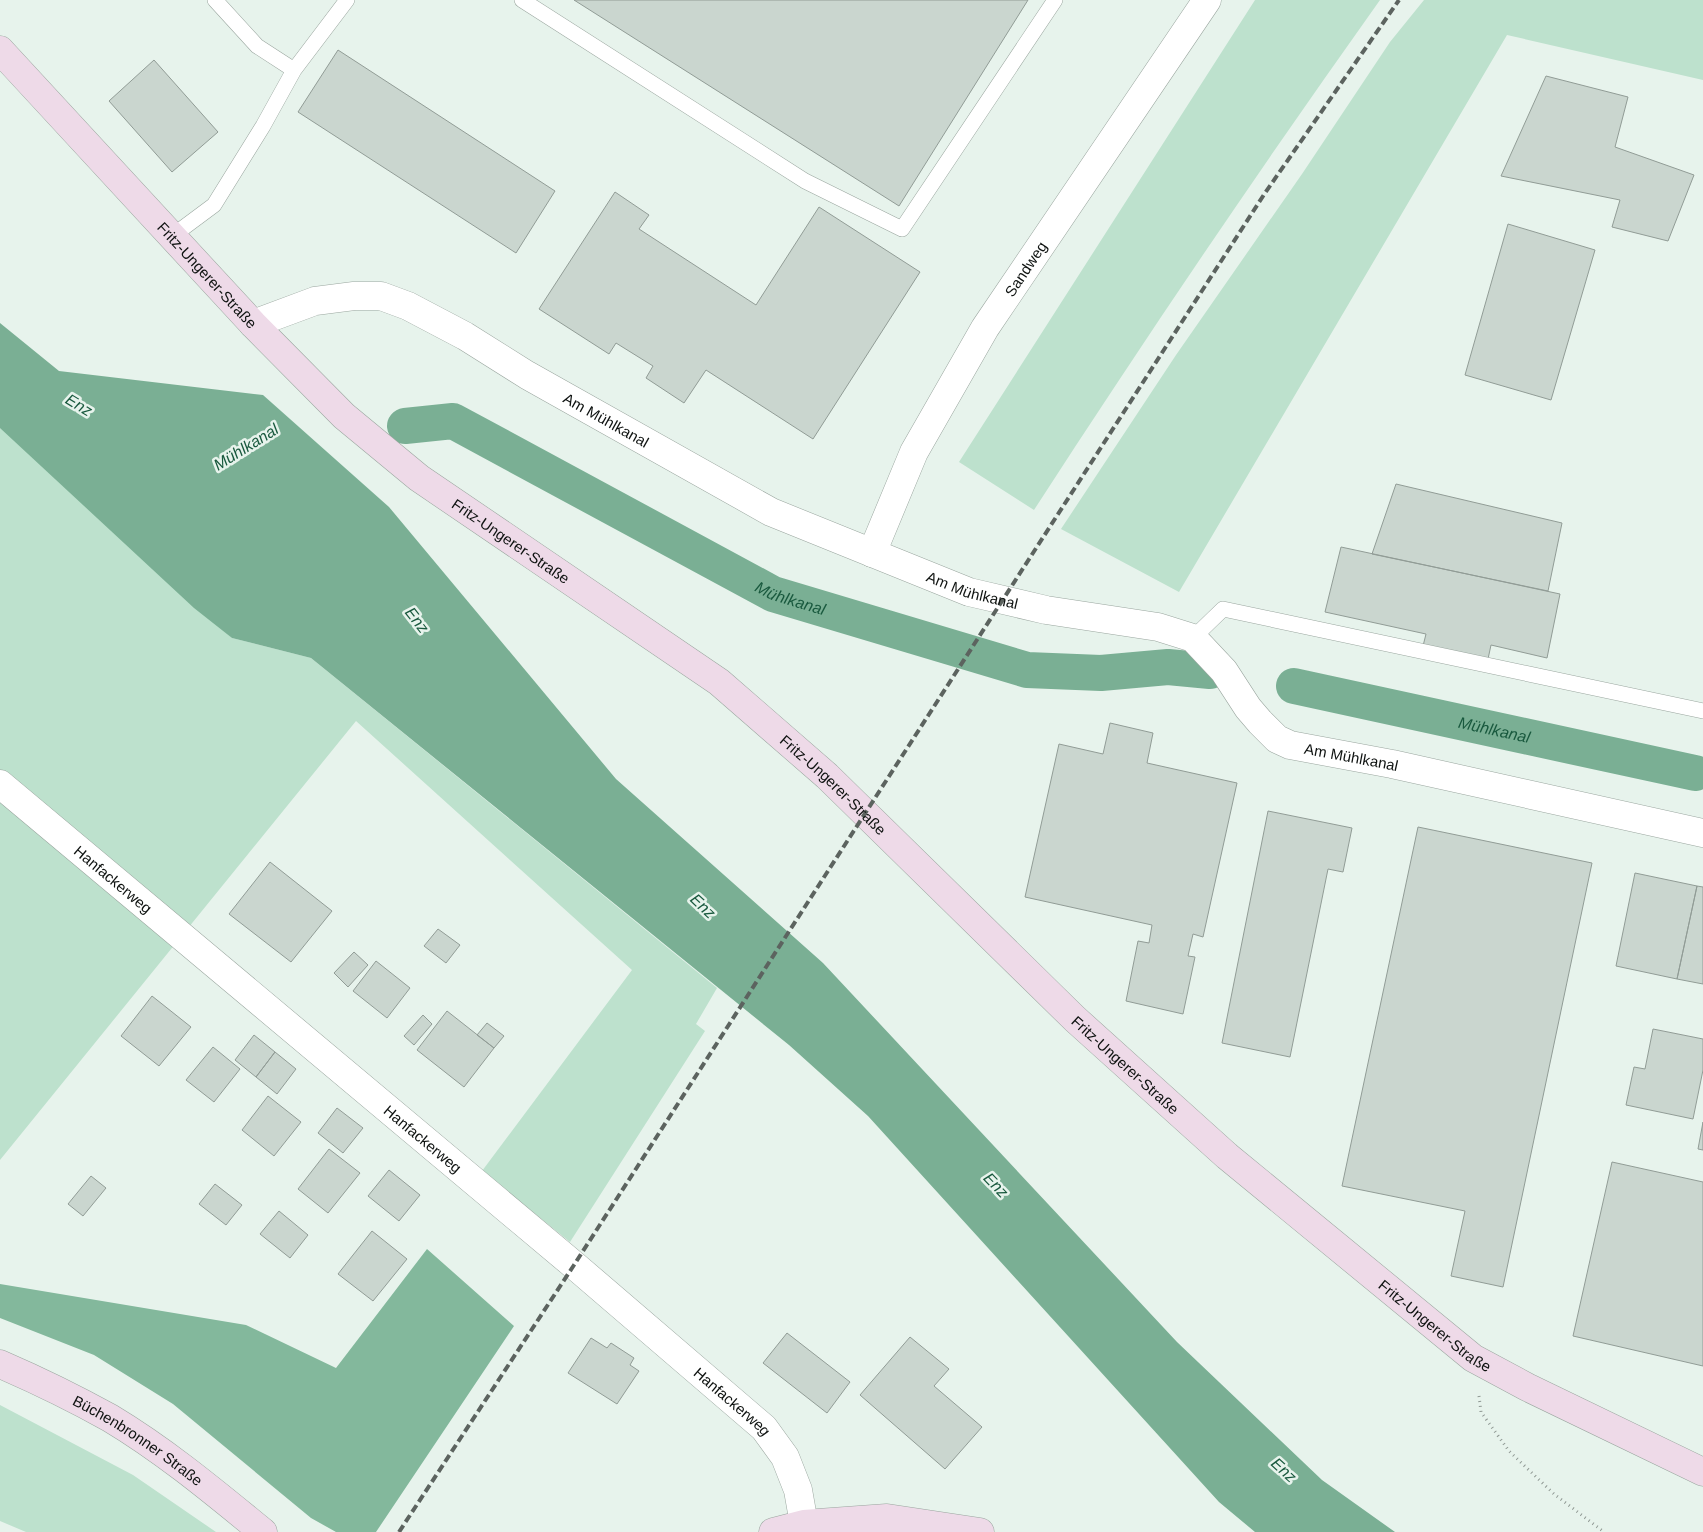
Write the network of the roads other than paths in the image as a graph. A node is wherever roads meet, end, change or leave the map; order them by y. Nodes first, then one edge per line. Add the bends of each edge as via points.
1 (215, 0) edge
2 (347, 0) edge
3 (522, 0) edge
4 (1055, 0) edge
5 (1207, 0) edge
6 (0, 50) edge
7 (294, 70) junction
8 (172, 238) junction
9 (253, 324) junction
10 (872, 553) junction
11 (1193, 638) junction
12 (1703, 711) edge
13 (0, 784) edge
14 (1703, 833) edge
15 (0, 1364) edge
16 (1703, 1472) edge
17 (804, 1524) junction
18 (263, 1532) edge
19 (772, 1532) edge
20 (980, 1532) edge

1 - 7 lane via 257,46
2 - 7 lane
3 - 4 lane via 805,181 902,229
5 - 10 street, Sandweg via 985,328 914,452
6 - 8 street, Fritz-Ungerer-Straße
7 - 8 lane via 214,205
8 - 9 street, Fritz-Ungerer-Straße
9 - 10 street, Am Mühlkanal via 315,301 381,296 408,306 465,336 527,375 771,512
9 - 16 street, Fritz-Ungerer-Straße via 344,416 419,478 719,682 827,776 1075,1019 1227,1156 1473,1358
10 - 11 street, Am Mühlkanal via 969,592 1046,610 1158,627
11 - 12 lane via 1223,609
11 - 14 street, Am Mühlkanal via 1224,671 1248,708 1277,739 1290,745 1392,764
13 - 17 street, Hanfackerweg via 567,1258 764,1428 785,1457 798,1490
15 - 18 street, Büchenbronner Straße via 110,1419 183,1468
17 - 19 street
17 - 20 street via 887,1518

